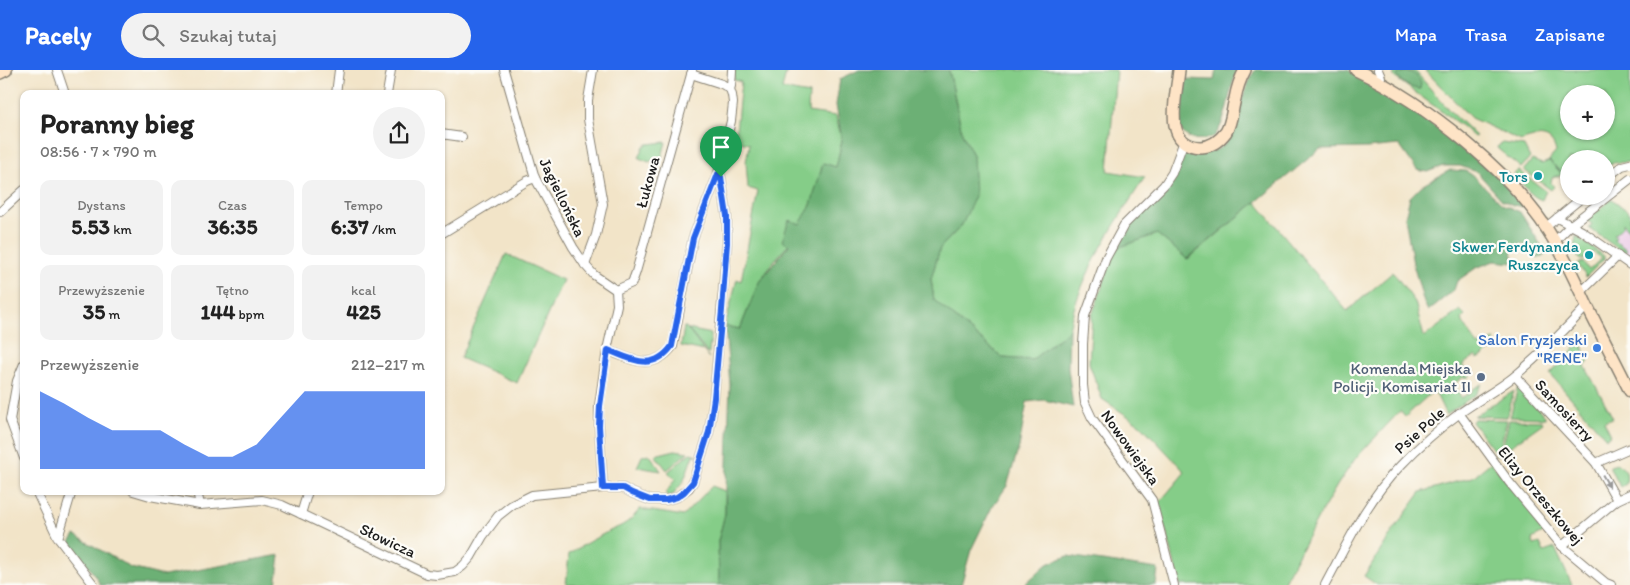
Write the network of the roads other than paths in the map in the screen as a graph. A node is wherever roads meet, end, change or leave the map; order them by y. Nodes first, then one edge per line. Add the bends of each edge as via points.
1 (6, 70) edge
2 (57, 70) edge
3 (339, 70) edge
4 (390, 70) edge
5 (504, 70) edge
6 (592, 70) edge
7 (732, 70) edge
8 (1180, 70) edge
9 (1245, 70) edge
10 (1356, 70) edge
11 (692, 72) edge
12 (0, 73) edge
13 (1379, 76) edge
14 (730, 89) junction
15 (63, 90) edge
16 (336, 90) edge
17 (388, 90) edge
18 (445, 135) edge
19 (462, 137) dead end
20 (1184, 141) junction
21 (1630, 164) edge
22 (1615, 171) edge
23 (718, 174) junction
24 (536, 178) junction
25 (1630, 179) edge
26 (20, 194) edge
27 (1573, 205) edge
28 (0, 212) edge
29 (1557, 218) junction
30 (1571, 225) junction
31 (1546, 227) junction
32 (445, 232) edge
33 (1555, 241) junction
34 (1618, 256) junction
35 (585, 264) junction
36 (1630, 265) edge
37 (616, 290) junction
38 (1581, 292) junction
39 (1587, 306) junction
40 (608, 350) junction
41 (20, 373) edge
42 (1515, 376) junction
43 (1630, 391) edge
44 (1459, 414) junction
45 (0, 419) edge
46 (10, 420) junction
47 (20, 447) edge
48 (1630, 448) edge
49 (1596, 462) junction
50 (603, 488) junction
51 (1630, 494) edge
52 (38, 495) edge
53 (71, 495) edge
54 (147, 495) edge
55 (198, 495) edge
56 (307, 495) edge
57 (1617, 500) junction
58 (200, 505) junction
59 (301, 514) junction
60 (58, 538) junction
61 (1562, 546) junction
62 (1608, 584) edge
63 (94, 585) edge
64 (1174, 585) edge
65 (1325, 585) edge

1 - 12 street
2 - 15 street
3 - 16 street
4 - 17 street
5 - 24 street, Jagiellońska
6 - 35 street via 588,119 603,204
7 - 14 street
8 - 20 street via 1174,122
9 - 20 street via 1223,136 1202,147
10 - 13 street
11 - 14 street
11 - 37 street, Łukowa via 636,272 632,283
13 - 31 street via 1472,148 1509,183
14 - 23 street via 733,103 731,121
18 - 19 street
20 - 64 street, Nowowiejska via 1172,173 1124,226 1106,258 1085,316 1083,344 1086,403 1092,418 1152,500
21 - 22 street
23 - 40 street via 693,238 669,351 647,363
23 - 50 street via 727,216 727,243 714,398 709,432 693,482 672,499 650,500 623,488
24 - 32 street
24 - 35 street, Jagiellońska via 573,248
25 - 30 street
26 - 28 street
27 - 29 street
29 - 30 street
29 - 31 street
30 - 33 street
30 - 34 street
31 - 33 street
33 - 38 street
34 - 36 street
34 - 38 street
35 - 37 street, Jagiellońska via 594,275
37 - 40 street via 617,305
38 - 39 street
39 - 42 street, Psie Pole
39 - 43 street
40 - 50 street via 599,426
41 - 46 street
42 - 44 street, Psie Pole
42 - 49 street, Samosierry
44 - 61 street, Elizy Orzeszkowej
44 - 65 street, Psie Pole via 1418,448 1380,488
45 - 46 street
46 - 47 street
48 - 49 street
49 -> 57 street, Samosierry
50 - 59 street, Słowicza via 532,495 512,505 498,516 464,566 445,575 427,574
51 - 57 street
52 - 60 street
53 - 60 street
54 - 58 street, Słowicza
55 - 58 street
56 - 59 street
57 - 61 street
58 - 59 street, Słowicza via 262,500
60 - 63 street
61 - 62 street, Elizy Orzeszkowej

